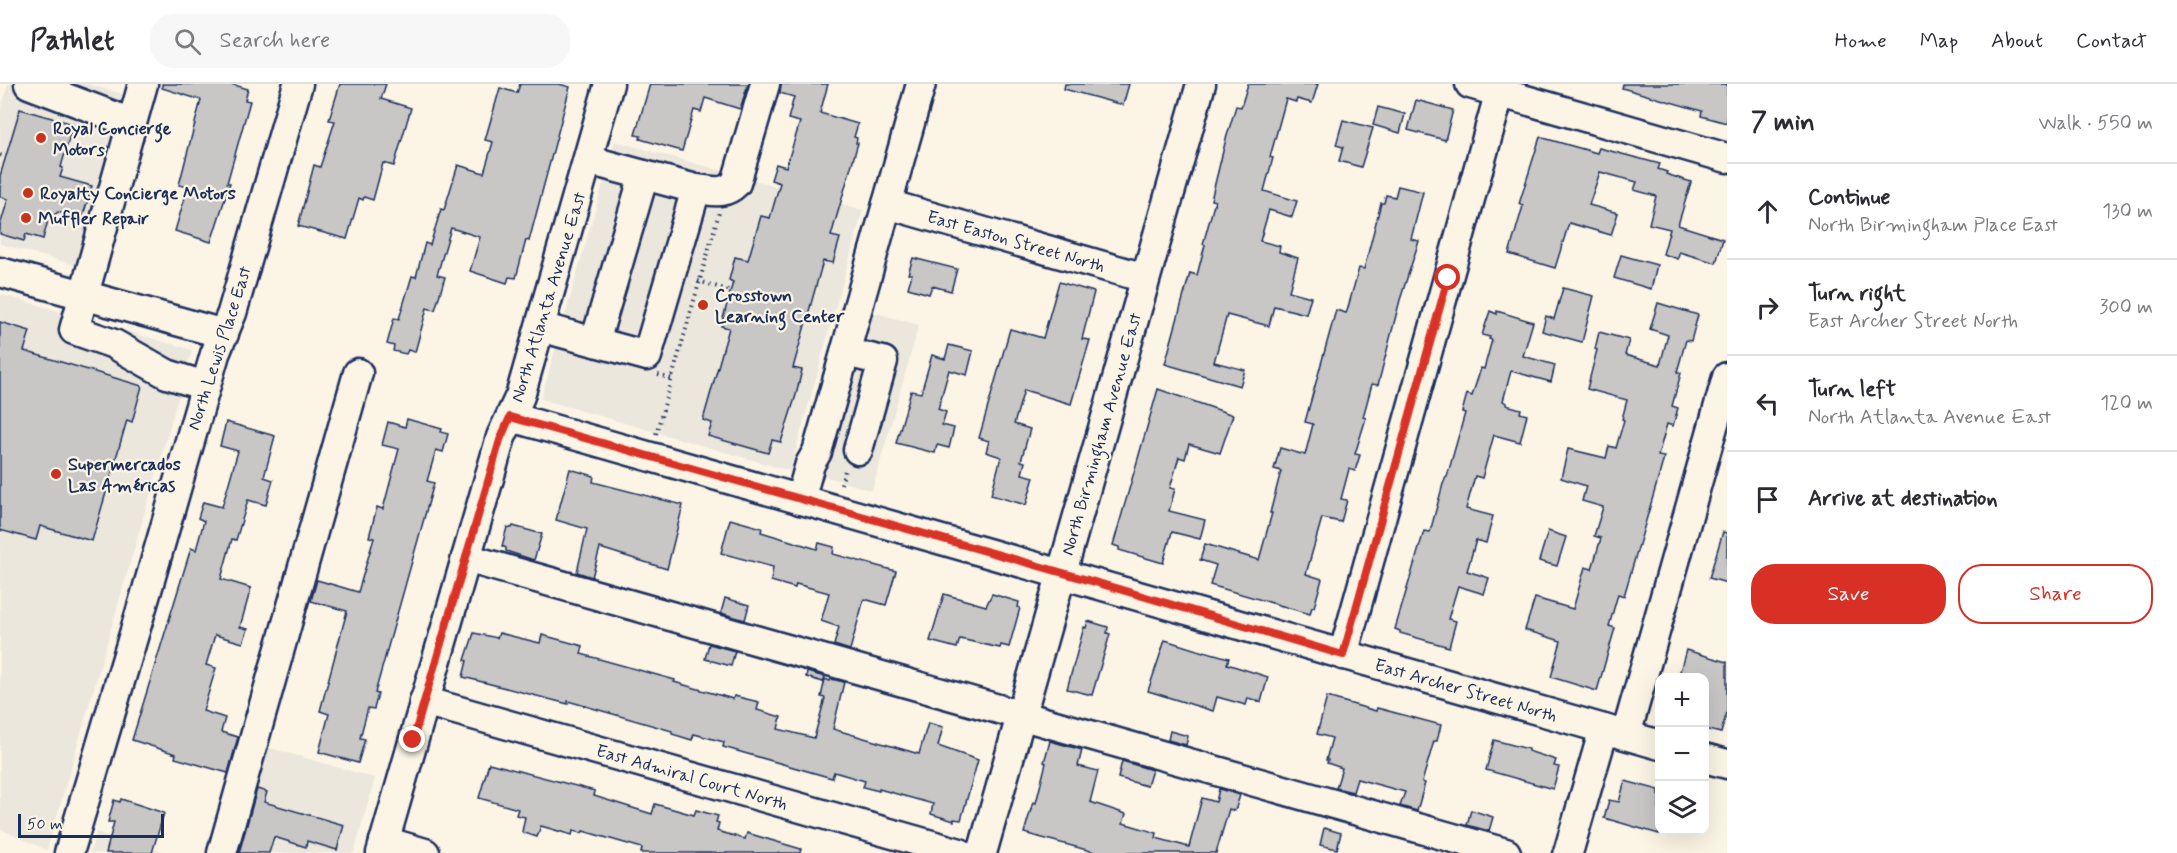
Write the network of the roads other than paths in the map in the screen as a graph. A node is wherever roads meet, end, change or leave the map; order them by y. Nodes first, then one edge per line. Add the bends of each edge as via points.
1 (29, 84) edge
2 (142, 84) edge
3 (298, 84) edge
4 (609, 84) edge
5 (765, 84) edge
6 (921, 84) edge
7 (1201, 84) edge
8 (1470, 84) edge
9 (1501, 88) edge
10 (132, 123) junction
11 (1727, 158) edge
12 (588, 160) junction
13 (644, 175) junction
14 (696, 189) junction
15 (887, 204) junction
16 (0, 272) edge
17 (1145, 278) junction
18 (83, 295) junction
19 (540, 327) junction
20 (224, 334) junction
21 (595, 342) junction
22 (845, 352) junction
23 (358, 373) dead end
24 (1727, 377) edge
25 (205, 386) junction
26 (510, 417) junction
27 (858, 450) dead end
28 (800, 500) junction
29 (466, 558) junction
30 (1063, 573) junction
31 (1343, 655) junction
32 (424, 701) junction
33 (1022, 717) junction
34 (1615, 732) junction
35 (1655, 744) edge
36 (1709, 759) edge
37 (1727, 764) edge
38 (382, 847) edge
39 (73, 852) edge
40 (222, 853) edge
41 (425, 853) edge
42 (960, 853) edge
43 (982, 853) edge
44 (1506, 853) edge
45 (1568, 853) edge

1 - 10 street
2 - 10 street
3 - 20 street, North Lewis Place East
4 - 12 street, North Atlanta Avenue East
5 - 14 street via 736,183 722,192
6 - 15 street
7 - 17 street, North Birmingham Avenue East
8 - 9 street
9 - 11 street
9 - 31 street
10 - 18 street
12 - 13 street
12 - 19 street, North Atlanta Avenue East
13 - 14 street
13 - 21 street
14 - 21 street via 648,356
15 - 17 street, East Easton Street North
15 - 22 street
16 - 18 street
17 - 30 street, North Birmingham Avenue East
18 - 20 street
18 - 25 street via 74,330 114,344 167,375
19 - 21 street
19 - 26 street, North Atlanta Avenue East
20 - 25 street, North Lewis Place East
22 - 27 street via 883,361
22 - 28 street
23 - 40 street
24 - 34 street
25 - 39 street, North Lewis Place East
26 - 28 street, East Archer Street North
26 - 29 street, North Atlanta Avenue East
28 - 30 street, East Archer Street North
29 - 32 street, North Atlanta Avenue East
29 - 33 street
30 - 31 street, East Archer Street North
30 - 33 street, North Birmingham Avenue East
31 - 34 street, East Archer Street North
32 - 38 street, North Atlanta Avenue East
32 - 42 street, East Admiral Court North
33 - 43 street, North Birmingham Avenue East
33 - 44 street
34 - 35 street, East Archer Street North
34 - 45 street
36 - 37 street
38 - 41 street

